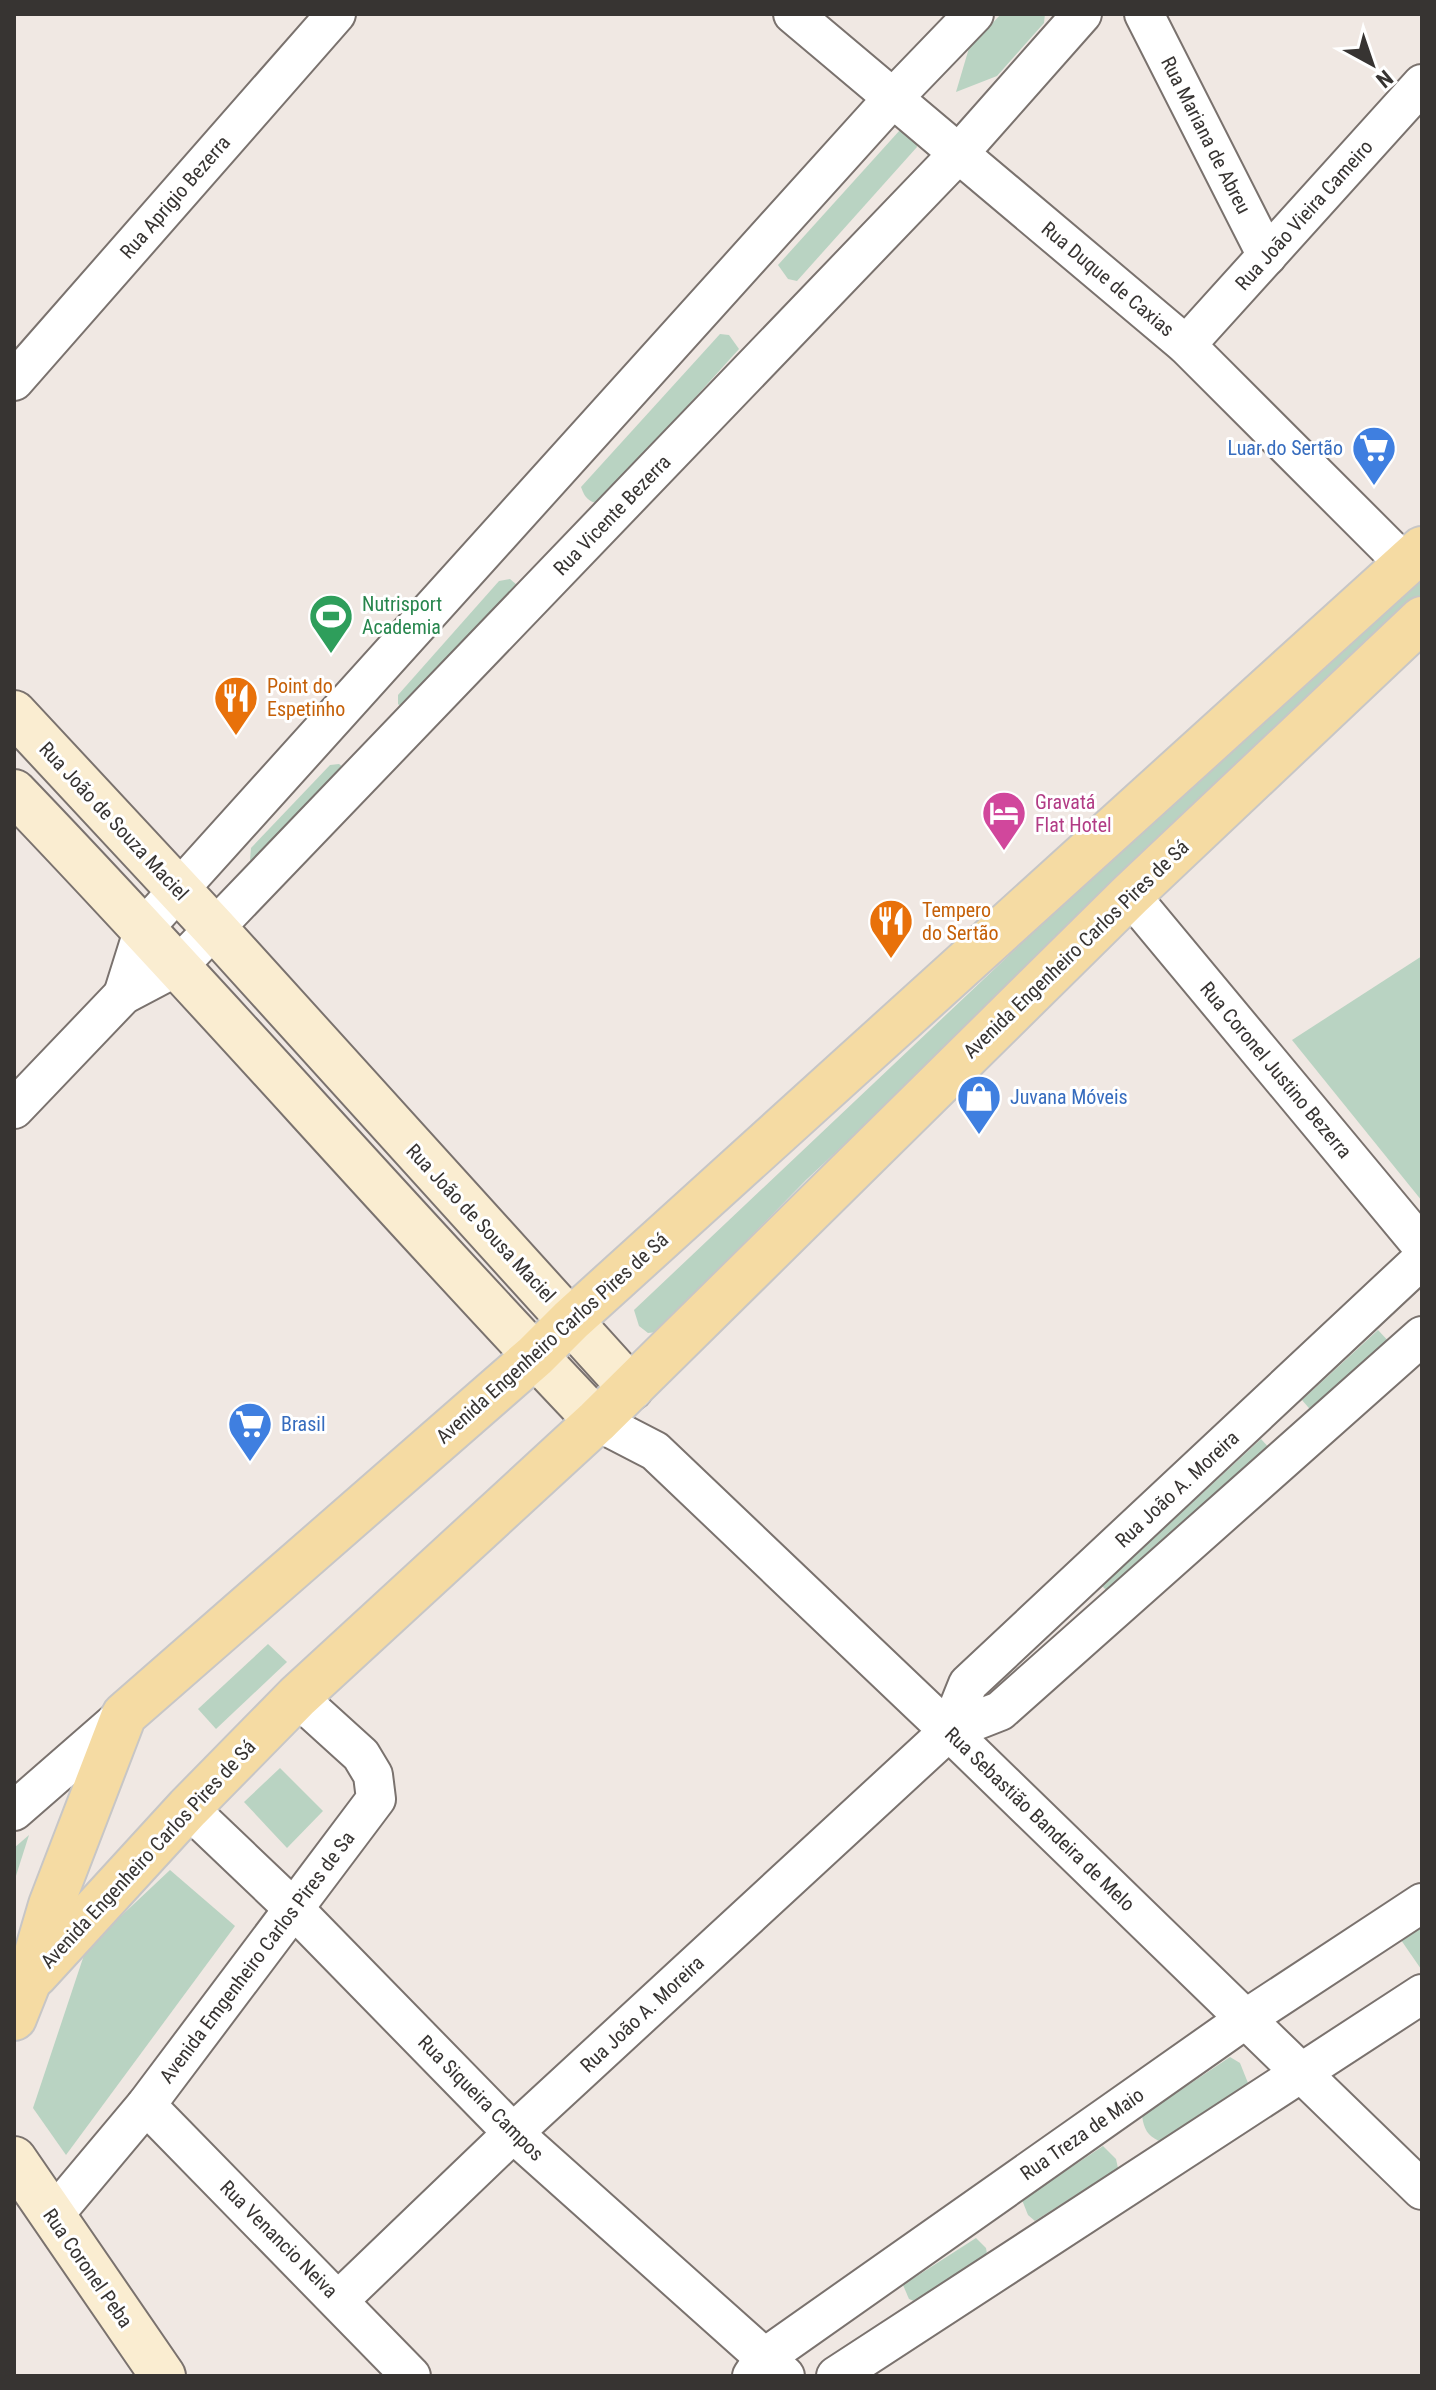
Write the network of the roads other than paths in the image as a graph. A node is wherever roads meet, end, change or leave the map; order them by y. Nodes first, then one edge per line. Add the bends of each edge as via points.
1 (336, 14) edge
2 (793, 14) edge
3 (974, 14) edge
4 (1082, 14) edge
5 (1144, 14) edge
6 (1422, 84) edge
7 (893, 98) junction
8 (959, 153) junction
9 (1267, 256) junction
10 (1186, 345) junction
11 (14, 381) edge
12 (1414, 557) edge
13 (1416, 635) edge
14 (14, 713) edge
15 (14, 792) edge
16 (179, 891) junction
17 (1130, 895) junction
18 (144, 928) junction
19 (215, 929) junction
20 (178, 966) junction
21 (123, 995) junction
22 (14, 1109) edge
23 (1422, 1246) edge
24 (1422, 1259) edge
25 (571, 1320) junction
26 (1422, 1336) edge
27 (535, 1356) junction
28 (631, 1388) junction
29 (597, 1421) junction
30 (655, 1451) junction
31 (297, 1697) junction
32 (124, 1715) junction
33 (949, 1731) junction
34 (188, 1808) junction
35 (14, 1811) edge
36 (1422, 1903) edge
37 (295, 1910) junction
38 (1422, 1994) edge
39 (21, 2000) edge
40 (1247, 2018) junction
41 (1302, 2071) junction
42 (146, 2105) junction
43 (513, 2133) junction
44 (14, 2159) edge
45 (1422, 2190) edge
46 (52, 2217) junction
47 (339, 2300) junction
48 (767, 2370) edge
49 (163, 2376) edge
50 (411, 2376) edge
51 (836, 2376) edge

1 - 11 street, Rua Aprigio Bezerra
2 - 7 street, Rua Duque de Caxias
3 - 7 street, Rua Vicente Bezerra
4 - 8 street, Rua Vicente Bezerra
5 - 9 street, Rua Mariana de Abreu
6 - 9 street, Rua Joāo Vieira Cameiro
7 - 8 street, Rua Duque de Caxias
7 - 16 street, Rua Vicente Bezerra
8 - 10 street, Rua Duque de Caxias
8 - 19 street, Rua Vicente Bezerra
9 - 10 street, Rua Joāo Vieira Cameiro
10 - 12 street, Rua Duque de Caxias
12 - 25 main road, Avenida Engenheiro Carlos Pires de Sá
13 - 17 main road, Avenida Engenheiro Carlos Pires de Sá
14 - 16 street, Rua João de Souza Maciel
15 - 18 street
16 - 18 street, Rua Vicente Bezerra
16 - 19 street, Rua João de Souza Maciel
17 - 23 street, Rua Coronel Justino Bezerra
17 - 28 main road, Avenida Engenheiro Carlos Pires de Sá
18 - 20 street
18 - 21 street, Rua Vicente Bezerra
19 - 20 street, Rua Vicente Bezerra
19 - 25 street, Rua João de Sousa Maciel
20 - 21 street, Rua Vicente Bezerra
20 - 27 street
21 - 22 street, Rua Vicente Bezerra
24 - 33 street, Rua João A. Moreira via 968,1684
25 - 27 main road, Avenida Engenheiro Carlos Pires de Sá
25 - 28 street, Rua João de Sousa Maciel
26 - 33 street, Rua João A. Moreira via 1000,1711
27 - 29 street
27 - 32 main road, Avenida Engenheiro Carlos Pires de Sá
28 - 29 main road, Avenida Engenheiro Carlos Pires de Sá
28 - 30 street, Rua João de Sousa Maciel
29 - 30 street
29 - 31 main road, Avenida Engenheiro Carlos Pires de Sá
30 - 33 street, Rua Sebastião Bandeira de Melo
31 - 34 main road, Avenida Engenheiro Carlos Pires de Sá
31 - 37 street, Avenida Emgenheiro Carlos Pires de Sa via 361,1755 373,1775 376,1799
32 - 35 street
32 - 39 main road, Avenida Engenheiro Carlos Pires de Sá via 51,1905
33 - 40 street, Rua Sebastião Bandeira de Melo
33 - 43 street, Rua João A. Moreira
34 - 37 street, Rua Siqueira Campos
34 - 39 main road, Avenida Engenheiro Carlos Pires de Sá
36 - 40 street, Rua Treza de Maio
37 - 42 street, Avenida Emgenheiro Carlos Pires de Sa
37 - 43 street, Rua Siqueira Campos
38 - 41 street
40 - 41 street, Rua Sebastião Bandeira de Melo
40 - 48 street, Rua Treza de Maio
41 - 45 street, Rua Sebastião Bandeira de Melo
41 - 51 street
42 - 46 street, Avenida Emgenheiro Carlos Pires de Sa
42 - 47 street, Rua Venancio Neiva
43 - 47 street, Rua João A. Moreira
43 - 48 street, Rua Siqueira Campos
44 - 46 street, Rua Coronel Peba
46 - 49 street, Rua Coronel Peba
47 - 50 street, Rua Venancio Neiva

